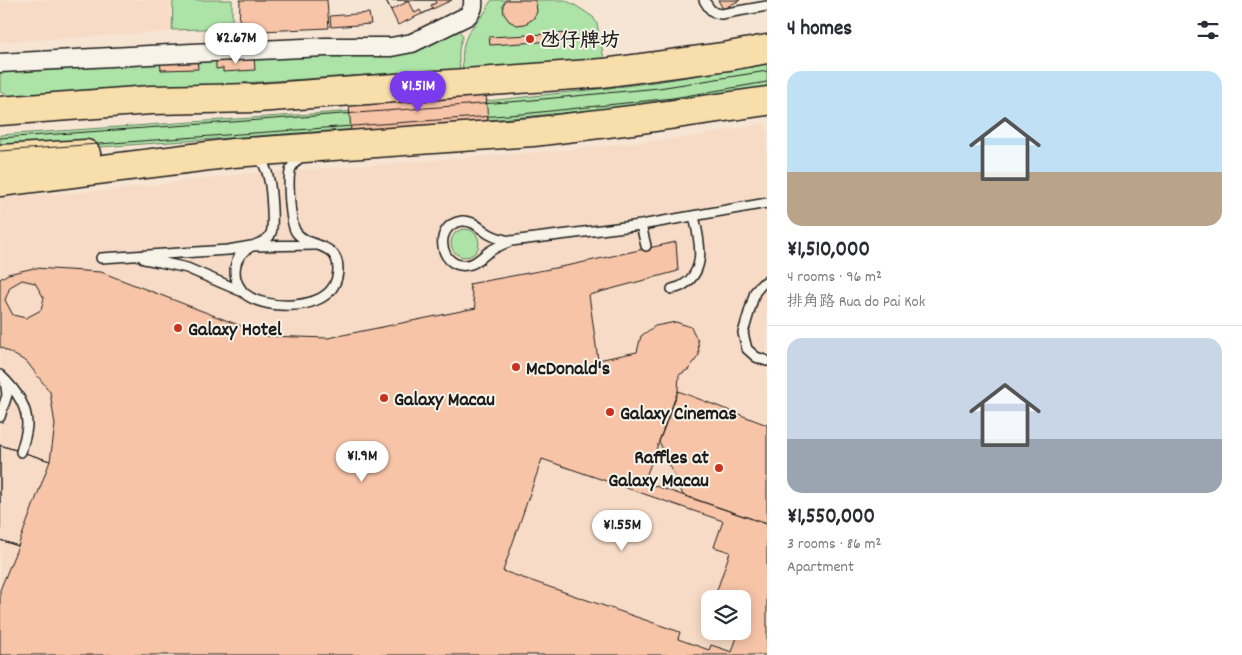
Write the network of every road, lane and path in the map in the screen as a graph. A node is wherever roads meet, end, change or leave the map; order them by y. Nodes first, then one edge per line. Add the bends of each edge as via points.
1 (474, 0) edge
2 (704, 0) edge
3 (767, 6) edge
4 (767, 49) edge
5 (0, 63) edge
6 (257, 98) junction
7 (767, 101) edge
8 (0, 111) edge
9 (0, 128) edge
10 (318, 147) junction
11 (240, 152) junction
12 (0, 159) edge
13 (0, 182) edge
14 (767, 203) edge
15 (694, 216) junction
16 (641, 225) junction
17 (511, 241) junction
18 (321, 245) junction
19 (251, 246) junction
20 (646, 246) dead end
21 (767, 281) edge
22 (672, 289) dead end
23 (243, 292) junction
24 (767, 361) edge
25 (2, 377) edge
26 (0, 417) edge
27 (21, 452) dead end

1 - 5 street via 473,9 467,16 412,43 391,47 325,47
2 - 3 lane via 716,14
4 - 6 main road via 604,73
6 - 8 main road via 151,100
6 - 9 main road via 211,112
7 - 10 main road via 533,132
10 - 11 main road
10 - 18 lane via 298,160 291,168 289,178 292,224 301,237
11 - 12 main road via 208,148
11 - 13 main road
11 - 19 lane via 258,159 269,179 271,234
14 - 15 lane
15 - 16 lane
15 - 22 lane via 700,251 698,269 691,278
16 - 17 lane
16 - 20 lane
17 - 17 lane via 472,264 464,265 450,260 442,247 449,227 461,221 468,221 499,239
18 - 19 lane
18 - 23 lane via 335,256 338,271 333,288 320,300 282,305 254,299
19 - 23 lane via 237,260 234,270
19 - 23 lane via 101,258 135,258 174,264
21 - 24 lane via 755,292 743,333 747,349
25 - 26 lane via 6,394
25 - 27 lane via 19,399 27,422

